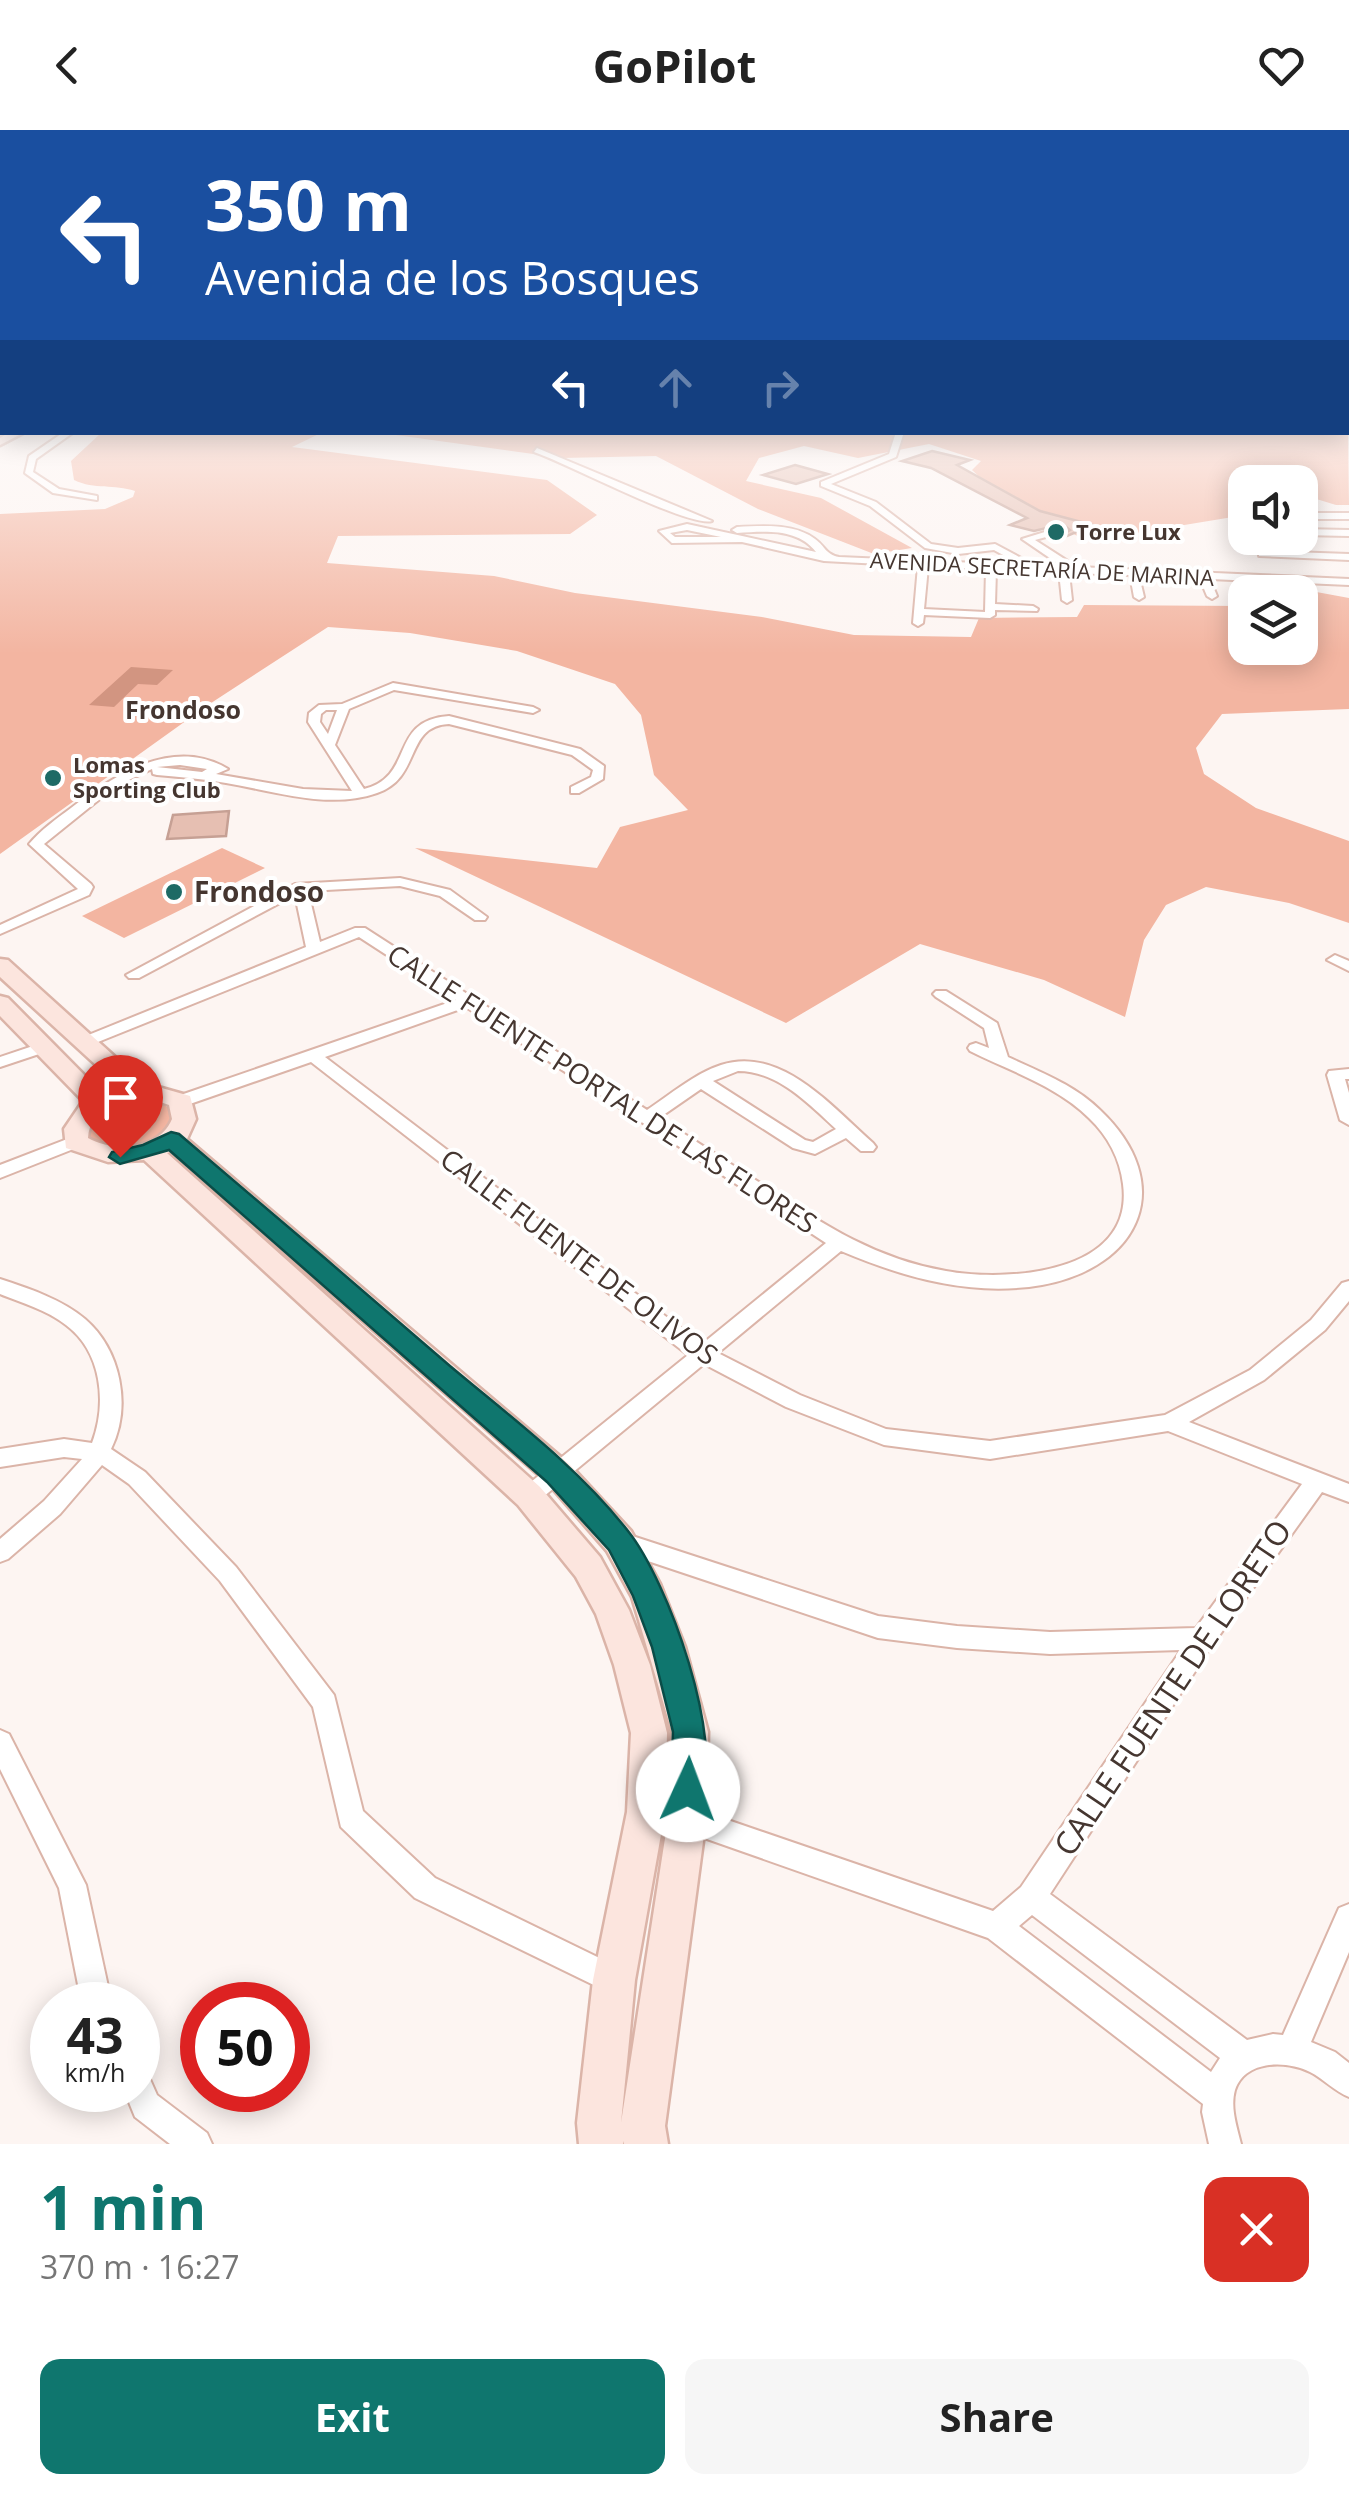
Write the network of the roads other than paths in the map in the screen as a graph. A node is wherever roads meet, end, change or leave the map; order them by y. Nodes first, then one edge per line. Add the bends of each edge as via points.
1 (30, 466) edge
2 (584, 466) edge
3 (866, 466) edge
4 (94, 498) dead end
5 (1318, 516) edge
6 (1349, 516) edge
7 (1061, 530) dead end
8 (1318, 533) edge
9 (1349, 534) edge
10 (738, 535) junction
11 (1280, 555) edge
12 (1298, 556) junction
13 (1349, 556) edge
14 (824, 558) junction
15 (922, 564) junction
16 (991, 567) junction
17 (1036, 569) junction
18 (1064, 570) junction
19 (1077, 571) junction
20 (1134, 573) junction
21 (1311, 575) edge
22 (1204, 576) junction
23 (1228, 577) edge
24 (1318, 580) edge
25 (1349, 582) edge
26 (1139, 596) dead end
27 (1212, 596) dead end
28 (1067, 600) dead end
29 (992, 608) junction
30 (1033, 609) dead end
31 (344, 708) junction
32 (533, 710) dead end
33 (330, 743) junction
34 (159, 767) junction
35 (219, 767) junction
36 (204, 776) junction
37 (245, 780) junction
38 (575, 790) dead end
39 (360, 793) junction
40 (300, 886) junction
41 (480, 917) dead end
42 (0, 930) edge
43 (314, 949) junction
44 (0, 965) edge
45 (134, 975) dead end
46 (941, 994) dead end
47 (469, 1001) junction
48 (0, 1003) edge
49 (87, 1041) junction
50 (45, 1047) junction
51 (976, 1048) dead end
52 (315, 1057) junction
53 (1001, 1060) junction
54 (0, 1062) edge
55 (1349, 1074) edge
56 (704, 1083) junction
57 (138, 1090) junction
58 (181, 1101) junction
59 (98, 1102) junction
60 (650, 1116) junction
61 (1349, 1120) edge
62 (847, 1130) junction
63 (75, 1142) junction
64 (160, 1145) junction
65 (867, 1147) dead end
66 (0, 1172) edge
67 (838, 1243) junction
68 (0, 1286) edge
69 (1349, 1289) edge
70 (700, 1353) junction
71 (1169, 1422) junction
72 (99, 1452) junction
73 (0, 1458) edge
74 (558, 1474) junction
75 (1317, 1481) junction
76 (1349, 1494) edge
77 (529, 1496) junction
78 (619, 1541) junction
79 (0, 1552) edge
80 (1202, 1639) junction
81 (0, 1742) edge
82 (646, 1812) junction
83 (687, 1819) junction
84 (1031, 1896) junction
85 (1349, 1918) edge
86 (997, 1927) junction
87 (1342, 1947) edge
88 (614, 1980) junction
89 (92, 1982) edge
90 (1293, 2048) junction
91 (1242, 2056) junction
92 (1349, 2082) edge
93 (1219, 2097) junction
94 (154, 2112) edge
95 (196, 2144) edge
96 (601, 2144) edge
97 (646, 2144) edge
98 (1224, 2144) edge

1 - 4 street via 28,473 68,496
2 - 10 street via 666,509
3 - 17 street via 824,484 873,504 928,546 994,547
5 - 6 street
7 - 19 street via 1027,539
8 - 9 street
10 - 10 street, AVENIDA SECRETARÍA DE MARINA via 688,527 664,532 672,540
10 - 14 street, AVENIDA SECRETARÍA DE MARINA
10 - 14 street via 796,534 816,544
11 - 12 street
12 - 13 street
12 - 21 street
14 - 15 street, AVENIDA SECRETARÍA DE MARINA
15 - 16 street, AVENIDA SECRETARÍA DE MARINA
15 - 29 street via 919,618 985,616
16 - 17 street, AVENIDA SECRETARÍA DE MARINA
16 - 29 street
17 - 18 street, AVENIDA SECRETARÍA DE MARINA
18 - 19 street, AVENIDA SECRETARÍA DE MARINA
18 - 28 street
19 - 20 street, AVENIDA SECRETARÍA DE MARINA
20 - 22 street, AVENIDA SECRETARÍA DE MARINA
20 - 26 street
22 - 23 street, AVENIDA SECRETARÍA DE MARINA
22 - 27 street
24 - 25 street, AVENIDA SECRETARÍA DE MARINA
29 - 30 street
31 - 32 street via 393,686
31 - 33 street
31 - 33 street via 333,704 315,713
33 - 39 street
34 - 35 street via 188,761
34 - 36 street
34 - 42 street via 122,775 36,844 84,892
35 - 36 street
35 - 37 street
36 - 37 street
37 - 39 street via 330,798
38 - 39 street via 597,779 600,769 576,752 449,720 430,721 395,778
40 - 41 street via 400,882 446,893
40 - 43 street
40 - 45 street
43 - 47 street, CALLE FUENTE PORTAL DE LAS FLORES via 360,931
43 - 49 street, CALLE FUENTE PORTAL DE LAS FLORES
44 - 49 main road
46 - 53 street via 991,1026
47 - 52 street
47 - 60 street, CALLE FUENTE PORTAL DE LAS FLORES
48 - 50 main road
49 - 57 main road
50 - 54 street
50 - 59 main road
51 - 53 street, CALLE FUENTE PORTAL DE LAS FLORES
52 - 58 street
52 - 70 street, CALLE FUENTE DE OLIVOS
53 - 67 street, CALLE FUENTE PORTAL DE LAS FLORES via 1071,1096 1118,1141 1132,1171 1135,1202 1124,1231 1089,1263 1039,1279 986,1282 896,1268
55 - 61 street via 1336,1075
56 - 60 street
56 - 62 street via 799,1144 816,1148
56 - 62 street via 742,1064 760,1067 783,1076
57 - 58 main road
57 - 59 main road
58 - 64 main road via 182,1126
59 - 63 main road via 78,1121
60 - 67 street, CALLE FUENTE PORTAL DE LAS FLORES
62 - 65 street
63 - 64 main road via 103,1156
63 - 66 street
64 - 74 main road
64 - 77 main road
67 - 70 street
68 - 72 street via 76,1322 101,1353 110,1382
69 - 71 street, CALLE FUENTE DE OLIVOS via 1258,1375
70 - 71 street, CALLE FUENTE DE OLIVOS via 793,1401 884,1437 990,1450
70 - 74 street
71 - 75 street
72 - 73 street via 64,1448
72 - 79 street via 53,1508
72 - 88 street via 137,1478 228,1574 325,1703 351,1818 425,1888
74 - 77 street
74 - 78 main road
75 - 76 street
75 - 80 street, CALLE FUENTE DE LORETO
77 - 82 main road via 588,1568 612,1610 649,1733
78 - 80 street via 878,1627 1050,1643
78 - 83 main road via 668,1647 690,1732
80 - 84 street, CALLE FUENTE DE LORETO
81 - 89 street via 72,1884
82 - 83 street
82 - 88 main road
83 - 86 street
83 - 97 main road via 643,2126
84 - 86 street, CALLE FUENTE DE LORETO
84 - 91 street
85 - 87 street
86 - 93 street
87 - 90 street
88 - 96 main road
90 - 91 street
90 - 92 street via 1332,2065
91 - 93 street
93 - 98 street
94 - 95 street

